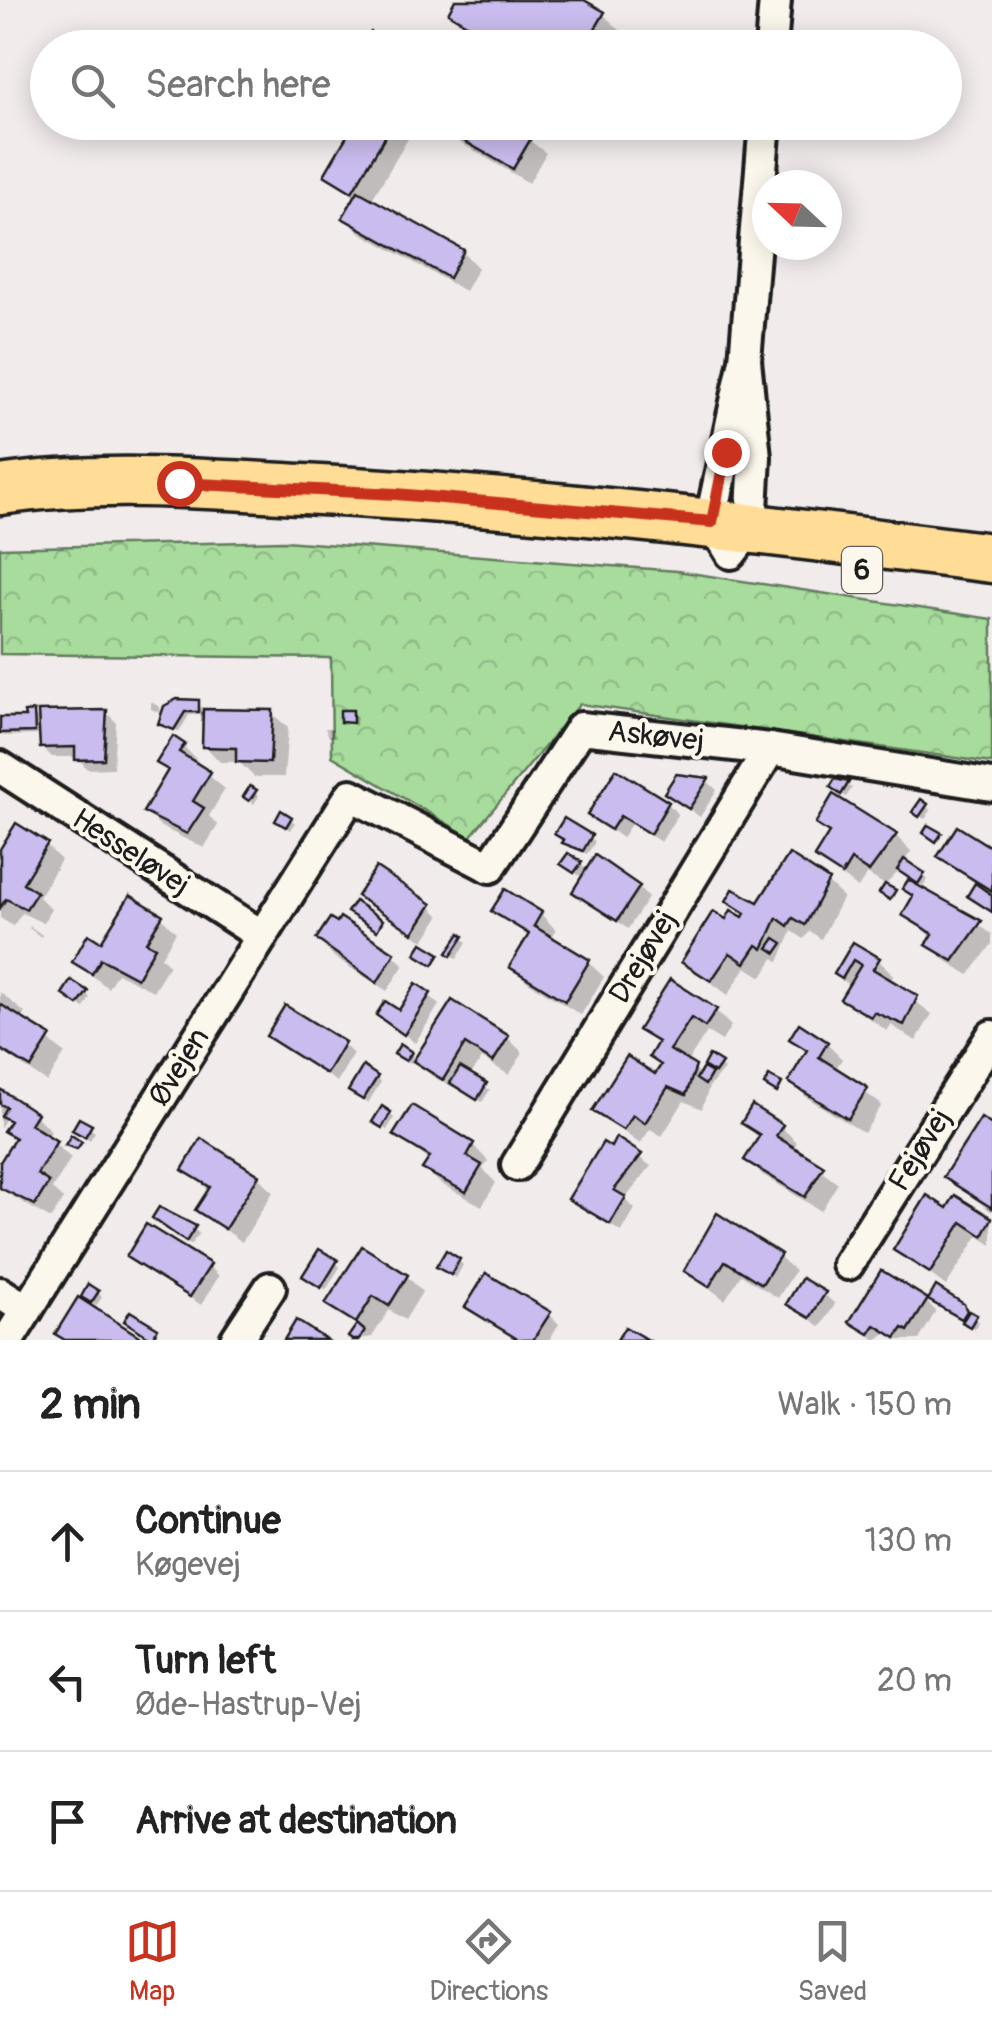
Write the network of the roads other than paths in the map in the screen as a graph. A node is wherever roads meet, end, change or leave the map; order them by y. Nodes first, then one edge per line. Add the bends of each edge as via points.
1 (775, 0) edge
2 (772, 30) edge
3 (763, 140) edge
4 (0, 490) edge
5 (0, 499) edge
6 (731, 534) junction
7 (992, 558) edge
8 (992, 587) edge
9 (770, 748) junction
10 (0, 767) edge
11 (992, 785) edge
12 (351, 795) joint
13 (262, 936) junction
14 (992, 1036) edge
15 (517, 1165) dead end
16 (848, 1264) dead end
17 (270, 1288) dead end
18 (0, 1293) edge
19 (27, 1310) junction
20 (8, 1340) edge
21 (236, 1340) edge

1 - 2 street
3 - 6 street via 745,360 755,457
4 - 6 main road, 6 via 66,480 396,494
5 - 6 main road, 6
6 - 7 main road, 6
6 - 8 main road, 6
9 - 11 street, Askøvej
9 - 12 street, Askøvej via 580,728 490,868
9 - 15 street, Drejøvej
10 - 13 street, Hesseløvej
12 - 13 street, Øvejen
13 - 19 street, Øvejen
14 - 16 street, Fejøvej
17 - 21 street
18 - 19 street
19 - 20 street, Øvejen

